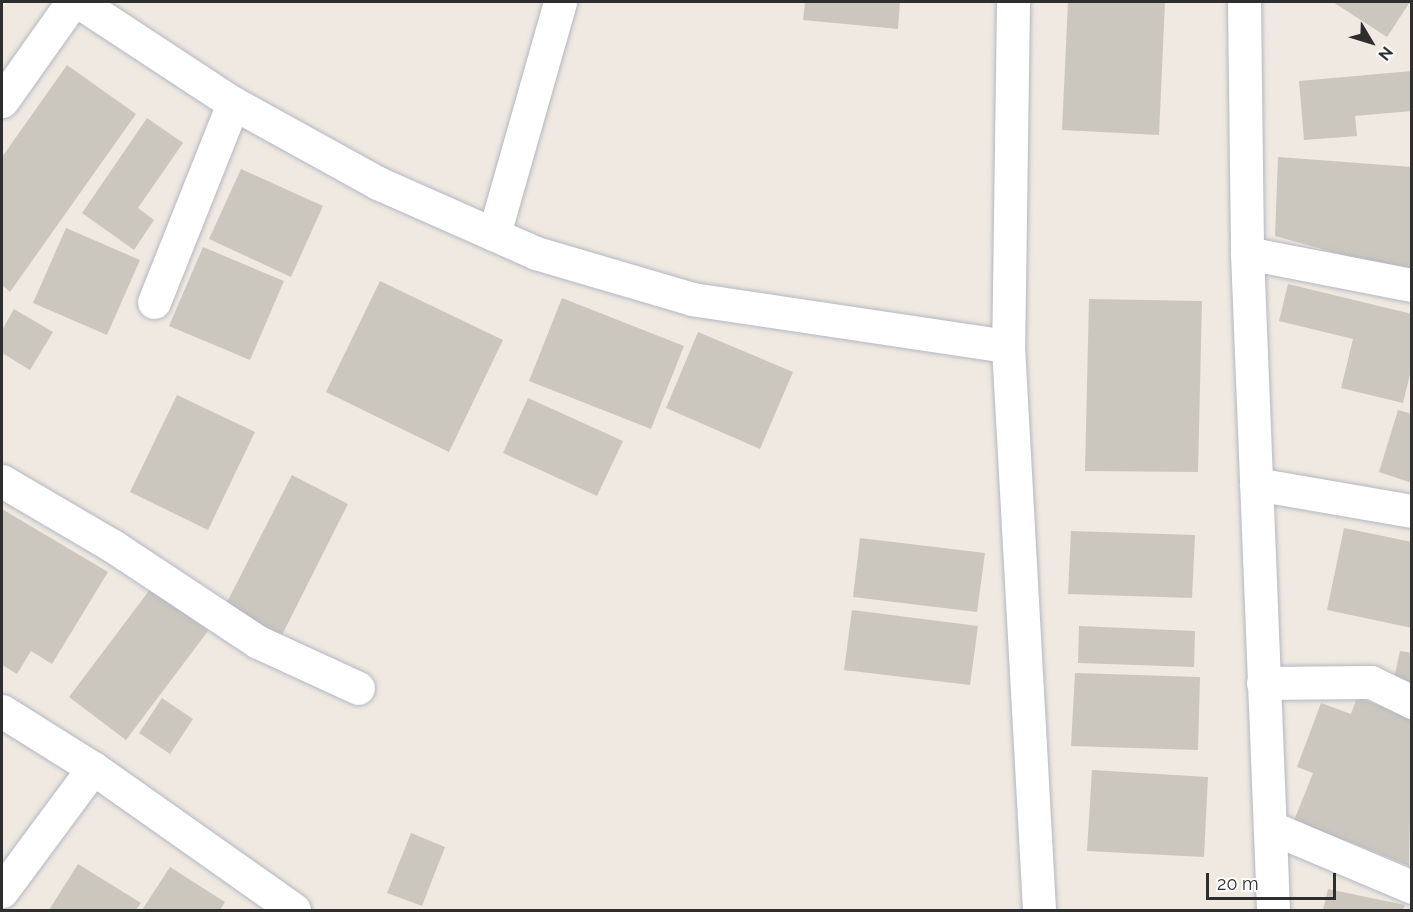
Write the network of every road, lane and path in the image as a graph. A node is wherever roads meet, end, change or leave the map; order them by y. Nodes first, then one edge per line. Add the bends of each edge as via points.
1 (72, 2) edge
2 (79, 2) edge
3 (560, 2) edge
4 (1014, 2) edge
5 (1244, 2) edge
6 (2, 101) edge
7 (233, 104) junction
8 (494, 234) junction
9 (1247, 253) junction
10 (1412, 285) edge
11 (154, 302) dead end
12 (1008, 346) junction
13 (2, 481) edge
14 (1256, 484) junction
15 (1412, 511) edge
16 (1263, 683) junction
17 (358, 688) dead end
18 (1412, 702) edge
19 (2, 711) edge
20 (93, 768) junction
21 (1270, 827) junction
22 (1412, 887) edge
23 (2, 891) edge
24 (294, 910) edge
25 (1039, 910) edge
26 (1273, 910) edge

1 - 6 street
2 - 7 street
3 - 8 street
4 - 12 street
5 - 9 street
7 - 8 street via 378,183
7 - 11 street
8 - 12 street via 536,253 692,298
9 - 10 street
9 - 14 street
12 - 25 street
13 - 17 street via 113,546 258,642
14 - 15 street
14 - 16 street
16 - 18 street via 1371,682
16 - 21 street
19 - 20 street
20 - 23 street
20 - 24 street
21 - 22 street
21 - 26 street

